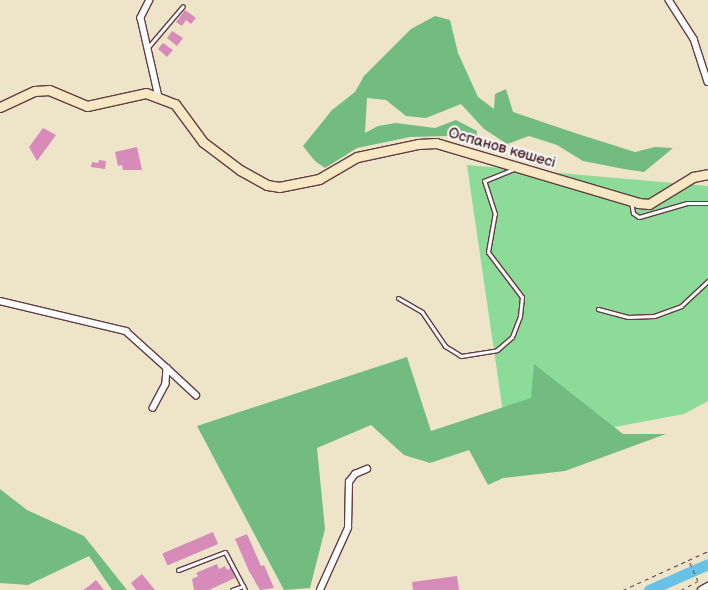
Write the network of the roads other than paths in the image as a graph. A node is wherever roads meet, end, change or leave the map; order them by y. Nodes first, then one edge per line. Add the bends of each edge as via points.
1 (150, 0) edge
2 (669, 0) edge
3 (183, 6) dead end
4 (149, 46) junction
5 (708, 82) edge
6 (159, 97) junction
7 (0, 107) edge
8 (516, 168) junction
9 (708, 174) edge
10 (631, 201) junction
11 (708, 203) edge
12 (708, 281) edge
13 (398, 298) dead end
14 (0, 300) edge
15 (598, 309) dead end
16 (167, 368) junction
17 (196, 394) dead end
18 (153, 408) dead end
19 (367, 470) dead end
20 (178, 570) dead end
21 (708, 586) edge
22 (244, 588) edge
23 (232, 590) edge
24 (320, 590) edge
25 (701, 590) edge

1 - 4 street via 141,18
2 - 5 street via 694,39
3 - 4 lane
4 - 6 street
6 - 7 street, Оспанов көшесі via 146,93 87,106 49,90 35,91
6 - 8 street, Оспанов көшесі via 175,104 186,115 203,142 253,178 273,186 302,185 320,180 356,157 418,144 458,148
8 - 10 street, Оспанов көшесі via 568,180
8 - 13 lane via 484,182 495,214 488,252 522,297 520,316 512,337 497,350 461,356 445,346 422,312
9 - 10 street, Оспанов көшесі via 693,177 649,204
10 - 11 lane via 633,213 639,217 687,203
12 - 15 lane via 681,306 654,316 628,317
14 - 16 street via 126,331
16 - 17 street
16 - 18 street via 166,384
19 - 24 street via 355,474 349,482 348,528
20 - 22 lane via 225,552
21 - 25 street
22 - 23 lane

